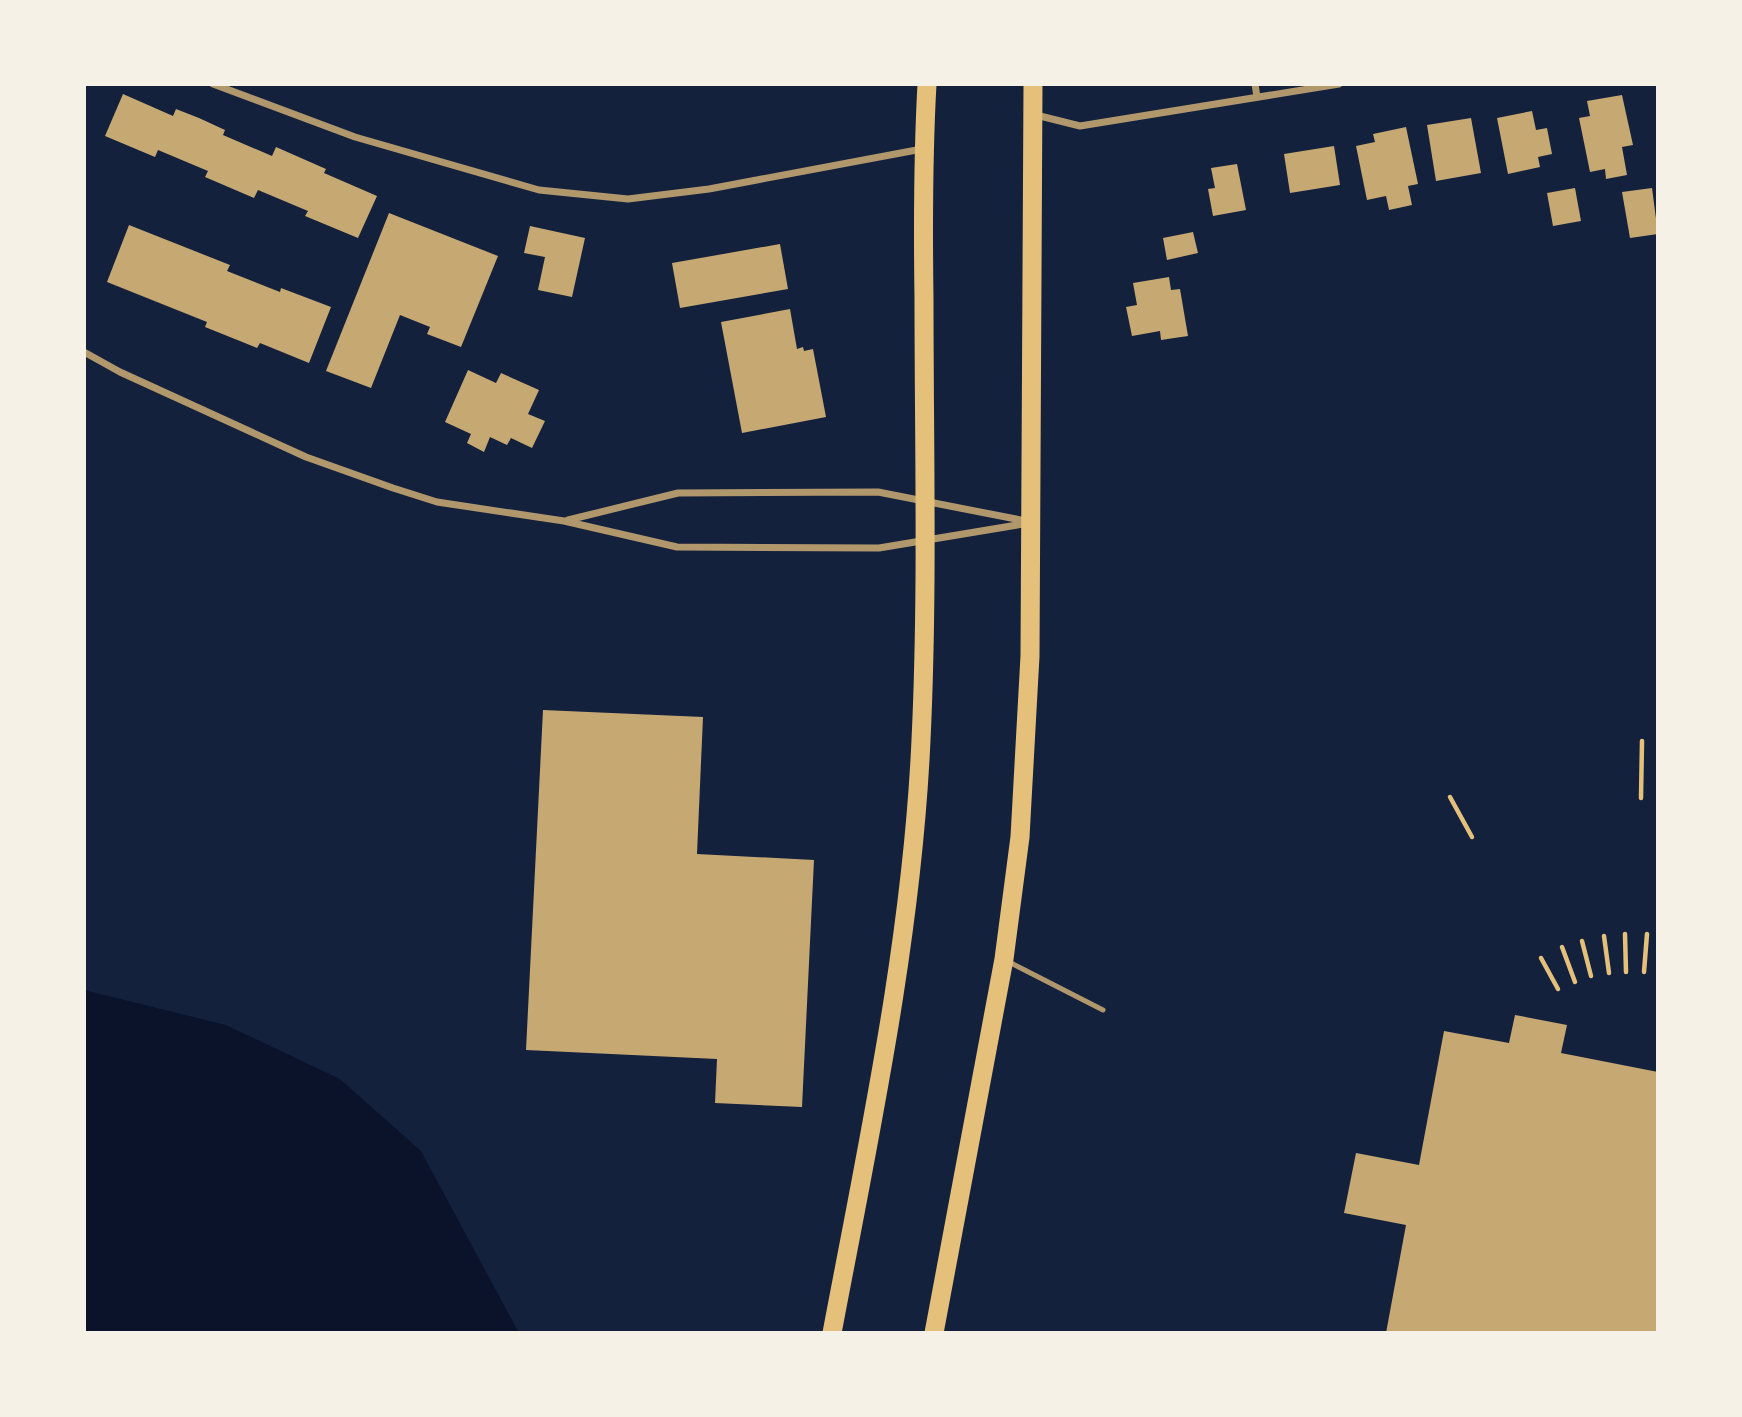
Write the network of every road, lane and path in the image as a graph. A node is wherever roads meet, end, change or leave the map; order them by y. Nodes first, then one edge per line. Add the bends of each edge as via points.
1 (212, 84) edge
2 (927, 84) edge
3 (1033, 84) edge
4 (1255, 84) edge
5 (1339, 84) edge
6 (1257, 97) junction
7 (1033, 115) junction
8 (924, 148) junction
9 (84, 352) edge
10 (924, 501) junction
11 (564, 521) junction
12 (1031, 522) junction
13 (924, 541) junction
14 (1642, 741) dead end
15 (1450, 797) dead end
16 (1641, 798) dead end
17 (1472, 837) dead end
18 (1625, 934) dead end
19 (1647, 934) dead end
20 (1604, 936) dead end
21 (1582, 941) dead end
22 (1562, 947) dead end
23 (1541, 958) dead end
24 (1004, 959) junction
25 (1626, 972) dead end
26 (1644, 972) dead end
27 (1609, 973) dead end
28 (1591, 976) dead end
29 (1575, 982) dead end
30 (1558, 989) dead end
31 (1103, 1010) dead end
32 (832, 1333) edge
33 (934, 1333) edge

1 - 8 street via 355,137 539,190 628,199 709,189
2 - 8 highway
3 - 7 highway
4 - 6 street
5 - 6 street
6 - 7 street via 1080,126
7 - 12 highway
8 - 10 highway
9 - 11 street via 306,457 393,488 437,502
10 - 11 street via 878,492 678,493
10 - 12 street
10 - 13 highway
11 - 13 street via 677,547 879,548
12 - 13 street
12 - 24 highway via 1027,744
13 - 32 highway via 921,749 903,927
14 - 16 path
15 - 17 path
18 - 25 path
19 - 26 path
20 - 27 path
21 - 28 path
22 - 29 path
23 - 30 path
24 - 31 lane
24 - 33 highway

